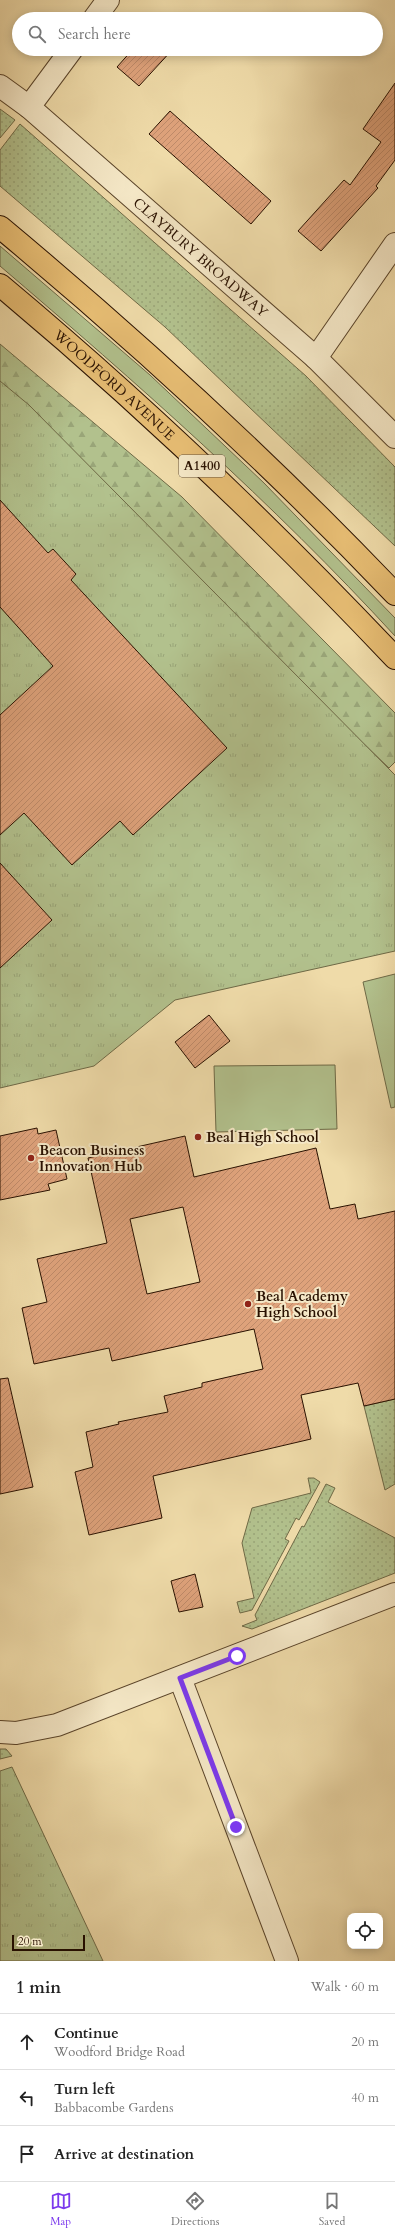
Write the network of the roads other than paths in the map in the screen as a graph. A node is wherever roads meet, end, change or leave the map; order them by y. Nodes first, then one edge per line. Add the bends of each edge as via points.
1 (108, 0) edge
2 (99, 12) edge
3 (67, 56) edge
4 (0, 86) edge
5 (29, 107) junction
6 (0, 227) edge
7 (395, 244) edge
8 (0, 285) edge
9 (316, 358) junction
10 (395, 437) edge
11 (395, 594) edge
12 (395, 658) edge
13 (395, 1594) edge
14 (180, 1678) junction
15 (0, 1732) edge
16 (287, 1961) edge

1 - 2 street
3 - 5 street
4 - 5 street, CLAYBURY BROADWAY
5 - 9 street, CLAYBURY BROADWAY
6 - 11 highway, A1400 via 69,284 206,408
7 - 9 street
8 - 12 highway, WOODFORD AVENUE / A1400 via 177,442 326,585
9 - 10 street, CLAYBURY BROADWAY
13 - 14 street
14 - 15 street via 57,1726 16,1733
14 - 16 street

